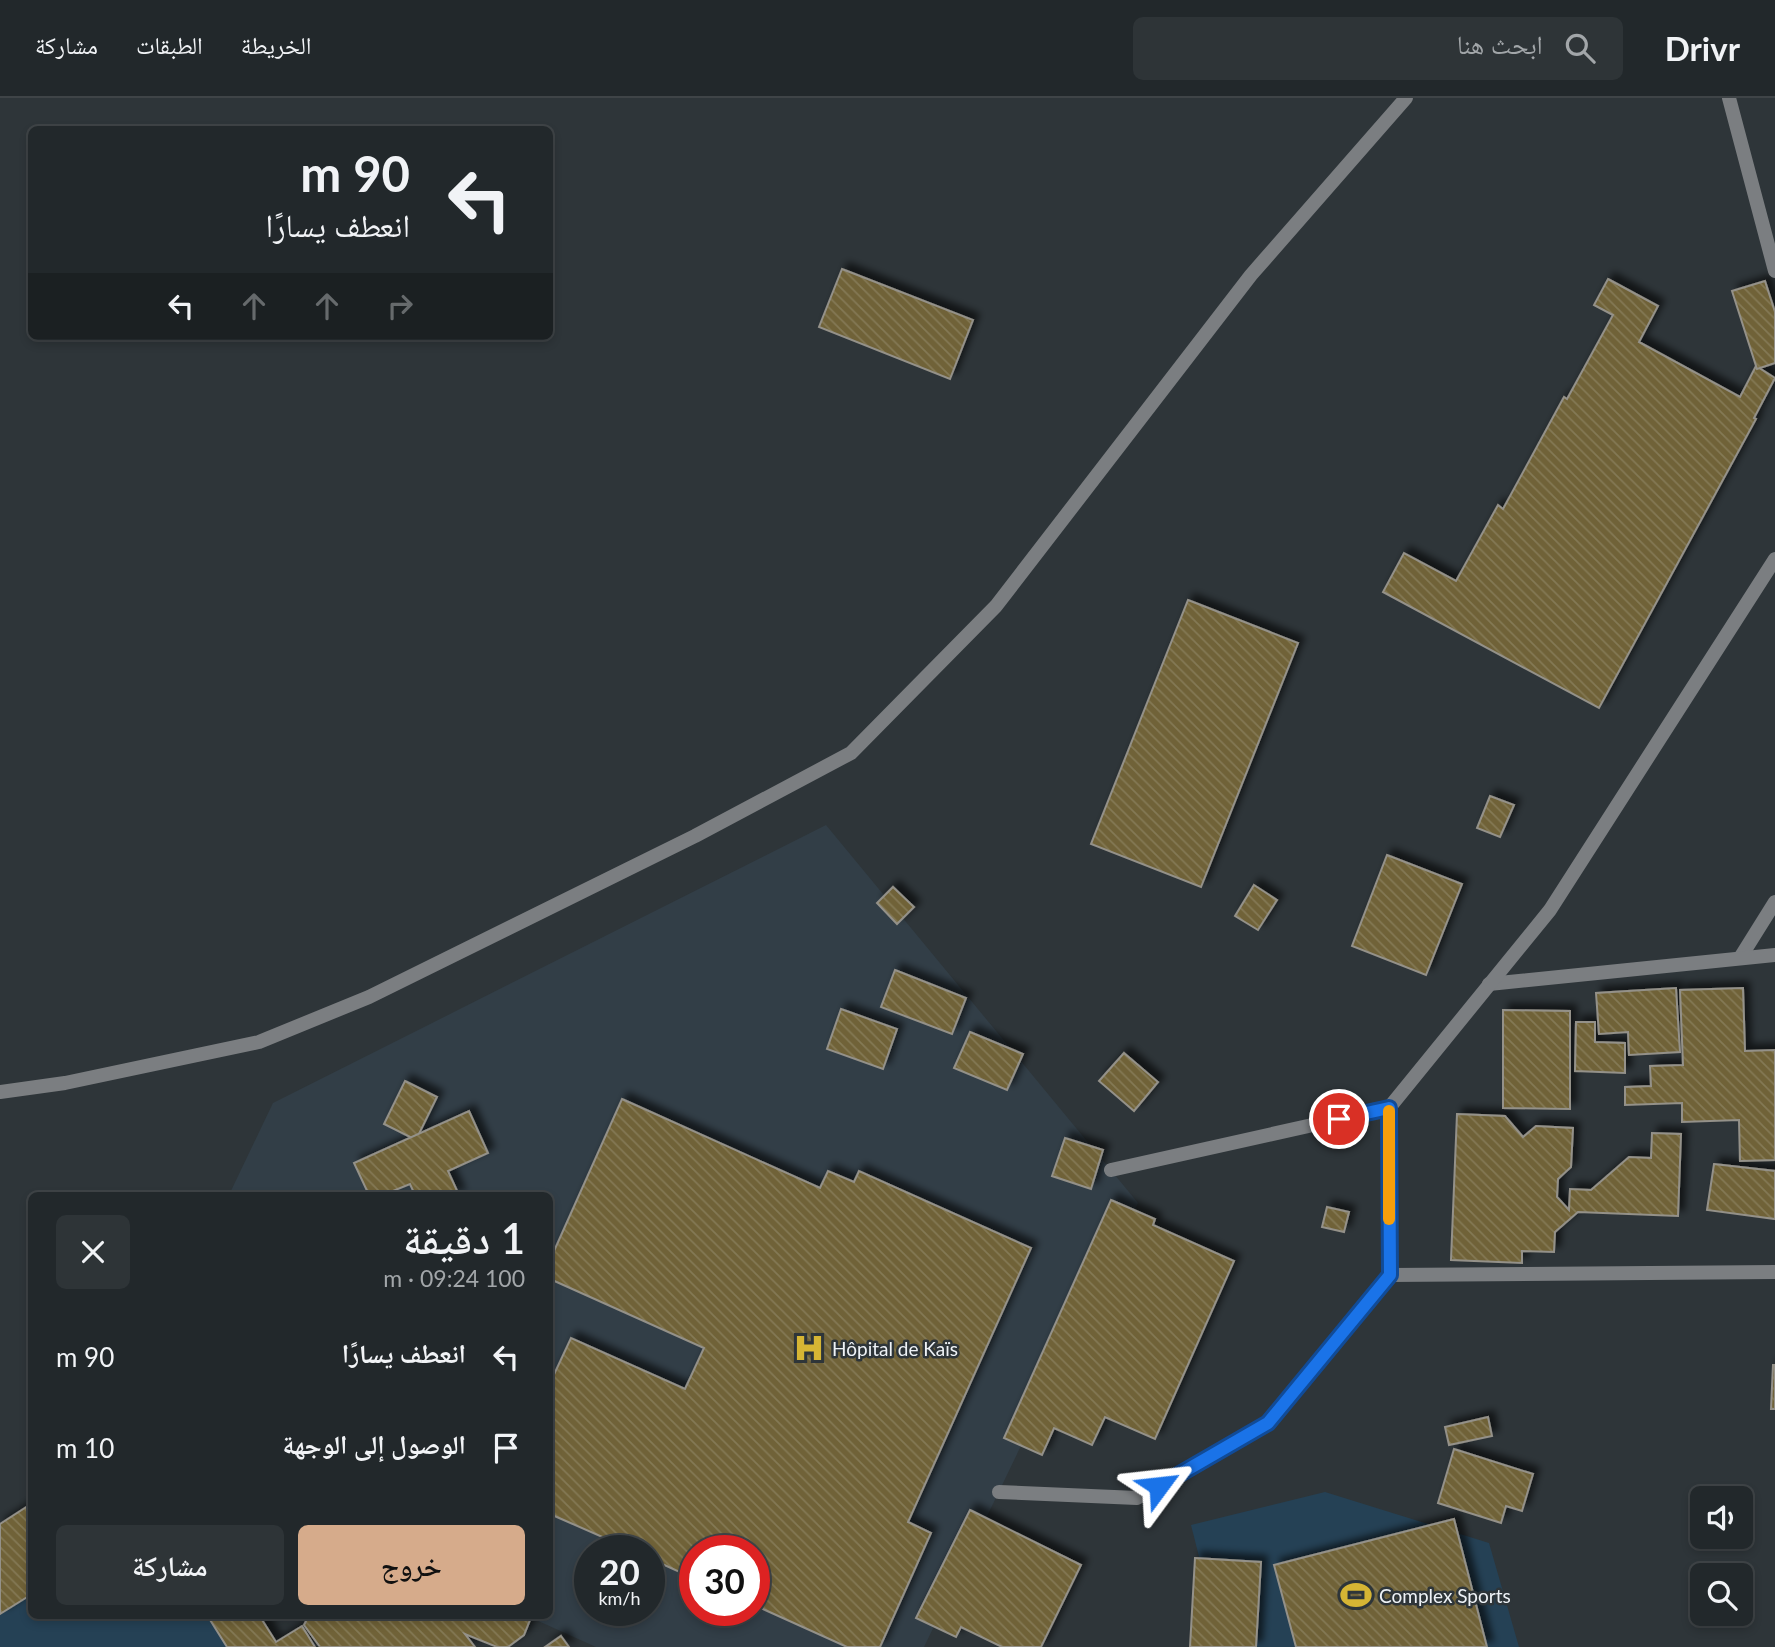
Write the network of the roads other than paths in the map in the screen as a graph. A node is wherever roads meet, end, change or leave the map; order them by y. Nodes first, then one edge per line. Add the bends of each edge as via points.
1 (1406, 98) edge
2 (1729, 98) edge
3 (1775, 271) edge
4 (1775, 559) edge
5 (1775, 902) edge
6 (1775, 955) edge
7 (1740, 958) junction
8 (1489, 984) junction
9 (0, 1092) edge
10 (1389, 1108) junction
11 (1111, 1170) dead end
12 (1775, 1272) edge
13 (1390, 1275) junction
14 (999, 1492) dead end

1 - 9 street via 1251,275 996,606 851,753 695,836 369,997 259,1042
2 - 3 street
4 - 8 street via 1550,910
5 - 7 street
6 - 7 street
7 - 8 street
8 - 10 street
10 - 11 street
10 - 13 street
12 - 13 street
13 - 14 street via 1268,1423 1137,1498

